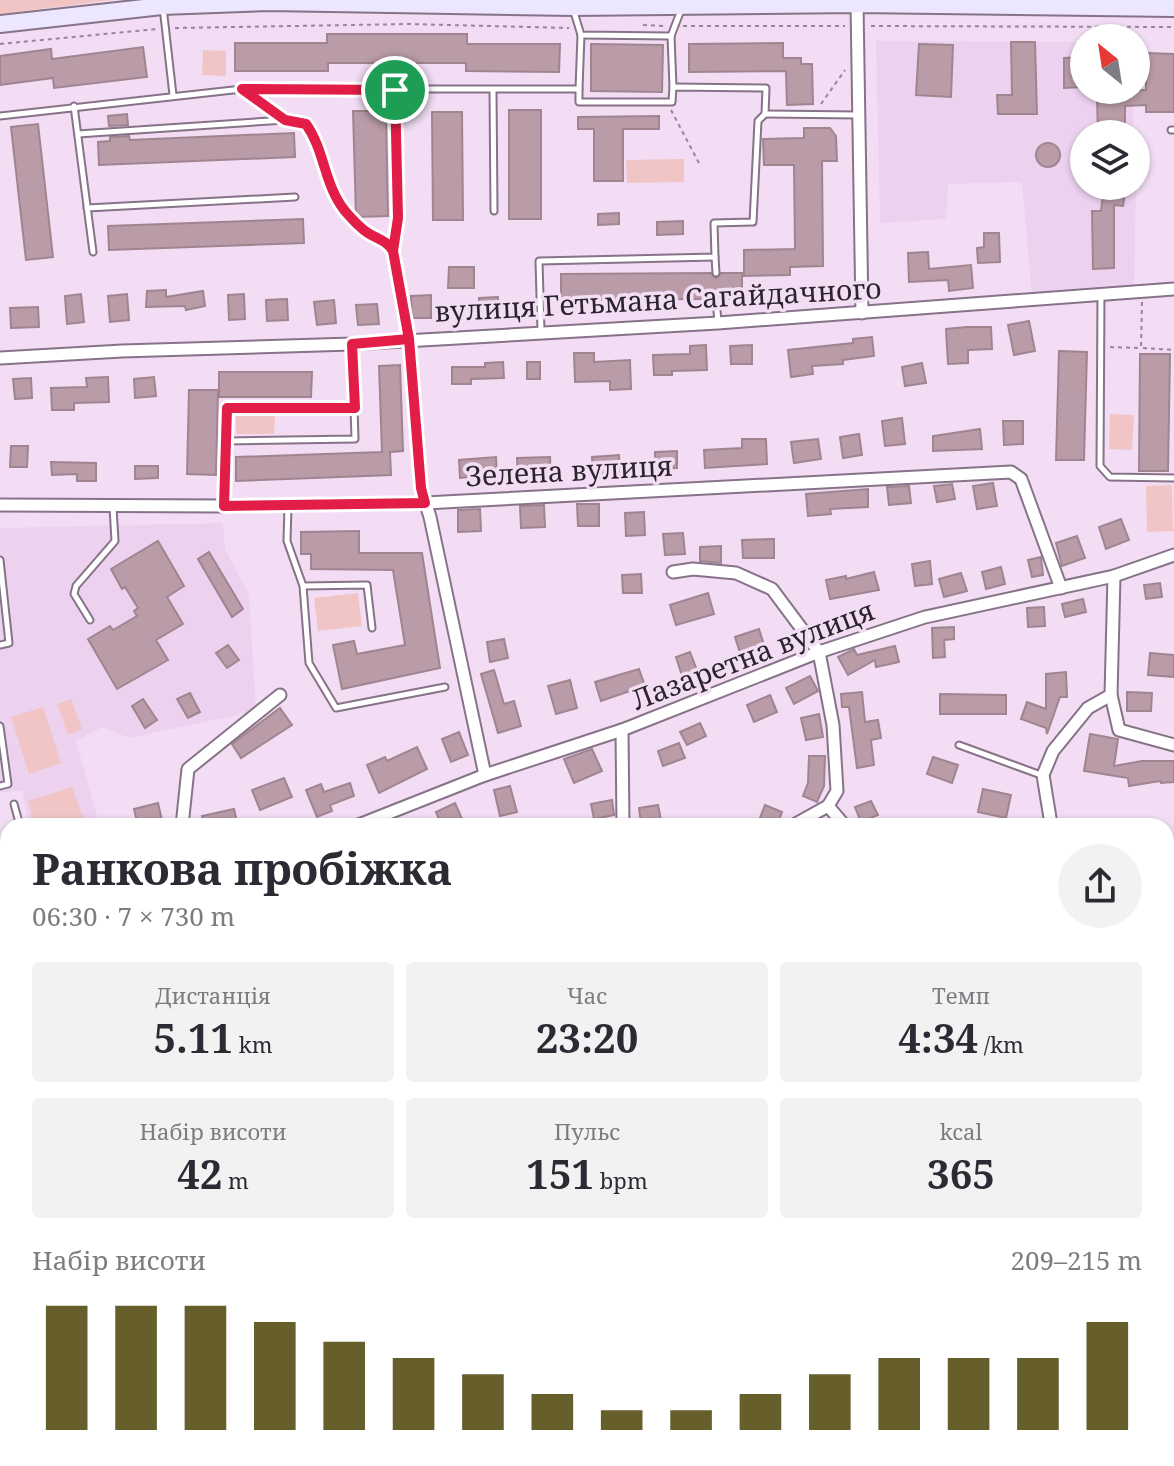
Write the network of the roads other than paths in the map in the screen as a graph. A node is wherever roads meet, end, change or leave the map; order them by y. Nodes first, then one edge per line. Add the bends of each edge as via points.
1 (369, 3) edge
2 (857, 4) junction
3 (683, 5) junction
4 (162, 6) junction
5 (573, 7) junction
6 (1174, 8) edge
7 (0, 24) edge
8 (581, 35) junction
9 (671, 36) junction
10 (673, 87) junction
11 (579, 89) junction
12 (395, 90) junction
13 (493, 90) junction
14 (173, 95) junction
15 (74, 106) junction
16 (765, 114) junction
17 (859, 115) junction
18 (0, 116) edge
19 (285, 120) road end
20 (78, 134) junction
21 (295, 197) dead end
22 (87, 208) junction
23 (494, 211) dead end
24 (398, 218) road end
25 (93, 252) dead end
26 (715, 257) junction
27 (716, 273) dead end
28 (1174, 289) edge
29 (1101, 293) junction
30 (716, 299) dead end
31 (862, 313) junction
32 (718, 323) junction
33 (541, 332) junction
34 (409, 339) junction
35 (352, 344) junction
36 (0, 358) edge
37 (355, 408) junction
38 (227, 441) junction
39 (1174, 478) edge
40 (425, 503) junction
41 (0, 505) edge
42 (288, 505) junction
43 (113, 506) junction
44 (224, 506) junction
45 (1174, 555) edge
46 (0, 560) edge
47 (673, 572) dead end
48 (1114, 576) junction
49 (303, 586) junction
50 (1061, 588) junction
51 (90, 620) dead end
52 (372, 628) dead end
53 (0, 645) edge
54 (819, 652) junction
55 (445, 687) dead end
56 (280, 695) dead end
57 (1111, 695) junction
58 (0, 726) edge
59 (622, 730) junction
60 (959, 745) dead end
61 (1174, 745) edge
62 (485, 775) junction
63 (1043, 775) junction
64 (0, 786) edge
65 (14, 804) dead end
66 (828, 806) junction
67 (18, 818) edge
68 (183, 818) edge
69 (376, 818) edge
70 (623, 818) edge
71 (806, 818) edge
72 (838, 818) edge
73 (1050, 818) dead end

1 - 4 main road
1 - 5 main road
2 - 3 main road
2 - 6 main road
2 - 17 street
3 - 5 main road
3 - 9 lane
4 - 7 main road
4 - 14 lane
5 - 8 lane
8 - 9 lane
8 - 11 lane
9 - 10 lane
10 - 11 lane via 672,102 579,102
10 - 16 lane via 766,88
11 - 13 lane
12 - 13 lane
12 - 14 lane via 242,89
12 - 24 lane
13 - 23 lane
14 - 15 lane
15 - 18 lane
15 - 20 lane
16 - 17 lane
16 - 26 lane via 758,121 753,222 714,223
17 - 31 street
19 - 20 lane
20 - 22 lane
21 - 22 lane
22 - 25 lane
26 - 27 lane
26 - 33 lane via 539,261
28 - 29 street, вулиця Гетьмана Сагайдачного
29 - 31 street, вулиця Гетьмана Сагайдачного
29 - 39 lane via 1100,466 1110,477
30 - 32 lane
31 - 32 street, вулиця Гетьмана Сагайдачного
32 - 33 street, вулиця Гетьмана Сагайдачного
33 - 34 street, вулиця Гетьмана Сагайдачного
34 - 35 street, вулиця Гетьмана Сагайдачного
34 - 40 street
35 - 36 street, вулиця Гетьмана Сагайдачного
35 - 37 lane
37 - 38 lane via 355,439
37 - 38 lane via 227,408
38 - 44 lane
40 - 42 street, Зелена вулиця
40 - 50 street, Зелена вулиця via 1011,472 1021,479
40 - 62 street
41 - 43 street, Зелена вулиця
42 - 44 street, Зелена вулиця
42 - 49 lane via 287,541
43 - 44 street, Зелена вулиця
43 - 51 lane via 115,541 74,594
45 - 48 street, Лазаретна вулиця
46 - 53 lane via 9,643
47 - 54 street via 736,573 772,589
48 - 50 street, Лазаретна вулиця
48 - 57 street
49 - 52 lane via 367,585
49 - 55 lane via 309,663 336,708
50 - 54 street, Лазаретна вулиця via 925,617
54 - 59 street, Лазаретна вулиця
54 - 66 street via 833,725 837,791
56 - 68 street via 188,769
57 - 61 street via 1119,730
57 - 63 street via 1088,708 1053,751
58 - 64 lane via 8,784
59 - 62 street, Лазаретна вулиця
59 - 70 street
60 - 63 lane
62 - 69 street, Лазаретна вулиця
63 - 73 street
65 - 67 lane
66 - 71 street
66 - 72 street

